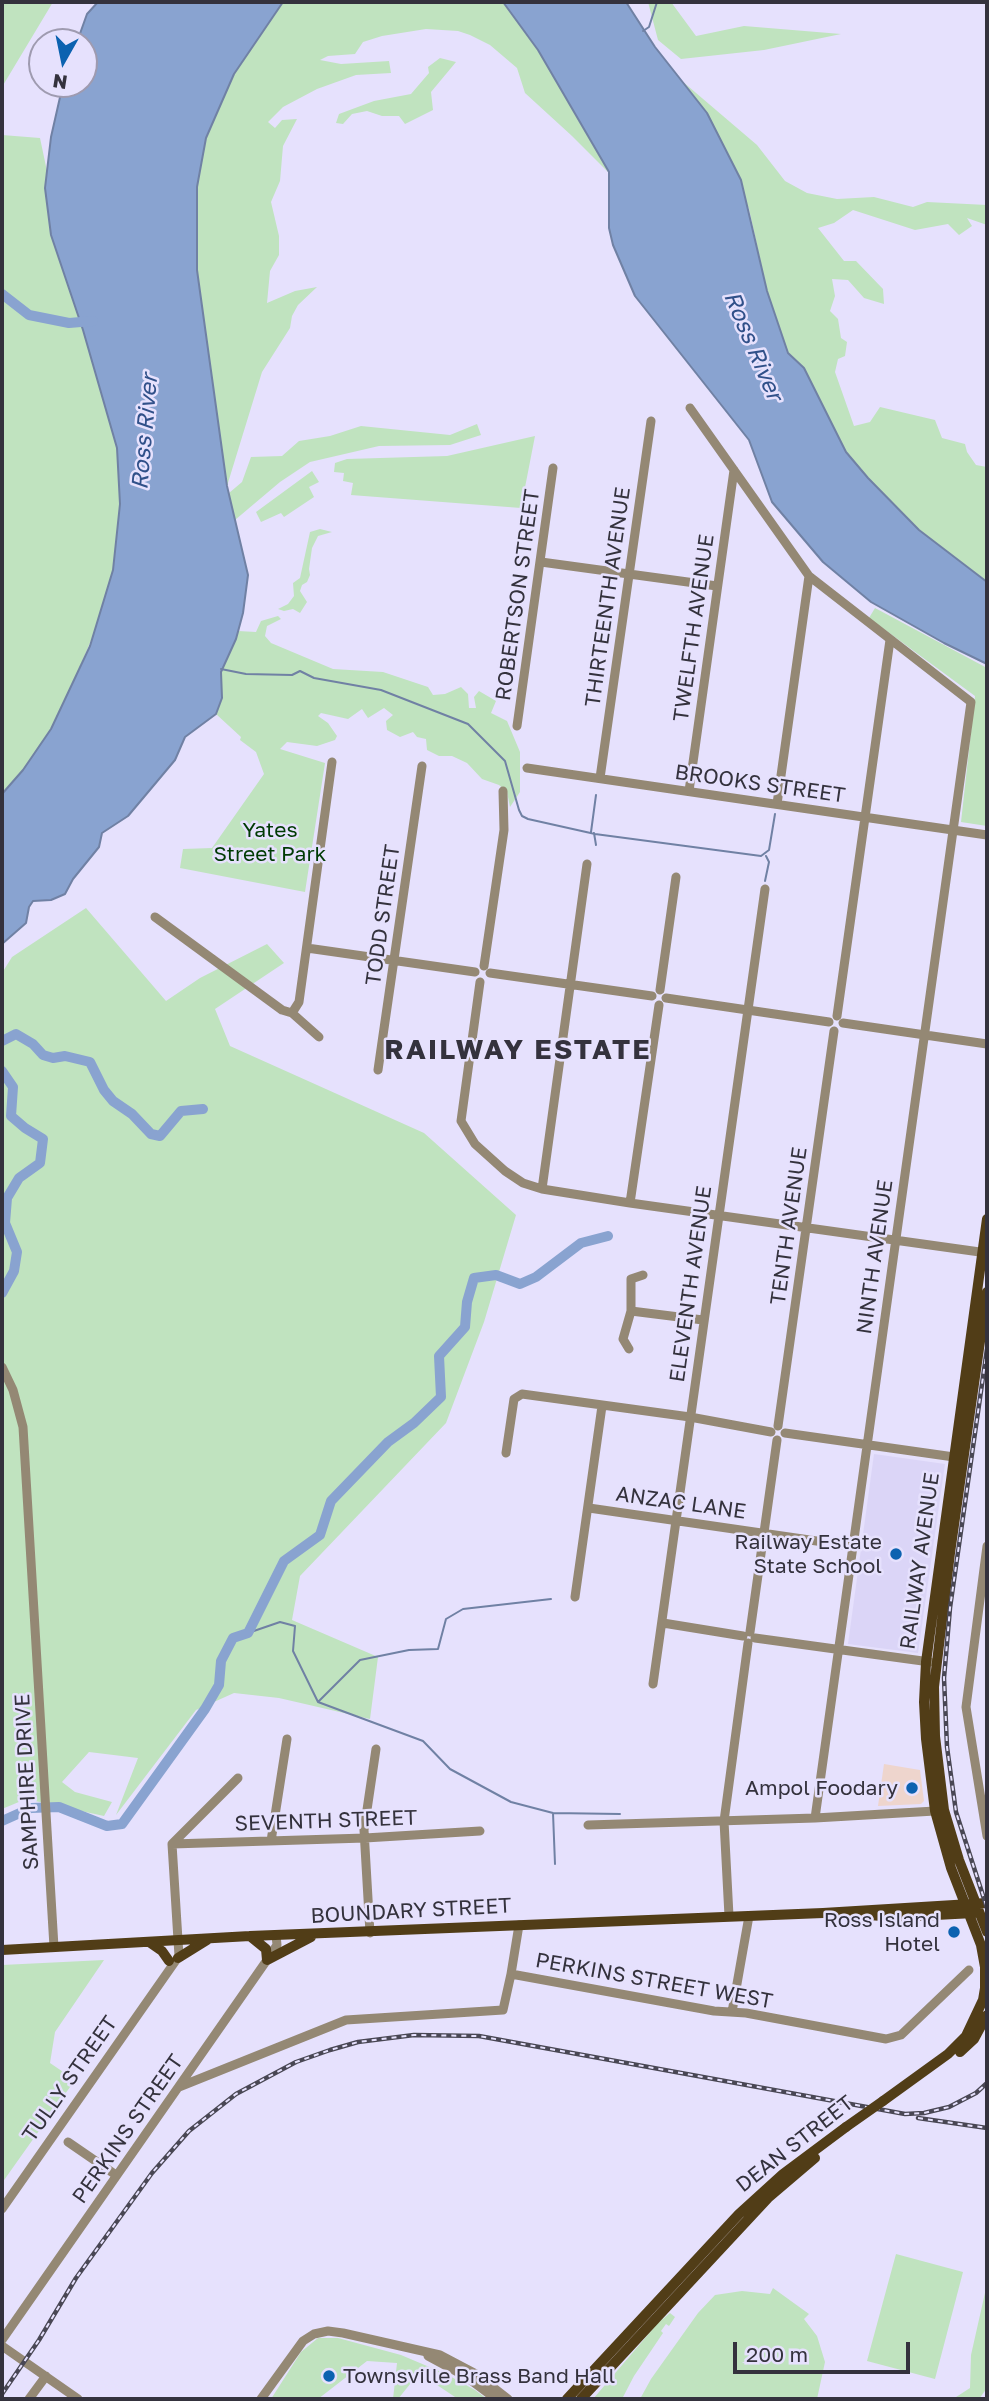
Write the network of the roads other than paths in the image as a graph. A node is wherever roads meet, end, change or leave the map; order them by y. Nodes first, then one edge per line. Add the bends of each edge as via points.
1 (690, 408) dead end
2 (651, 421) dead end
3 (553, 468) dead end
4 (734, 470) junction
5 (541, 562) junction
6 (628, 574) junction
7 (809, 576) junction
8 (718, 586) junction
9 (890, 640) junction
10 (517, 726) dead end
11 (332, 762) dead end
12 (422, 766) dead end
13 (527, 768) dead end
14 (600, 778) junction
15 (503, 791) dead end
16 (689, 791) junction
17 (777, 804) junction
18 (865, 817) junction
19 (954, 831) junction
20 (987, 835) edge
21 (587, 864) dead end
22 (676, 877) dead end
23 (765, 889) dead end
24 (155, 917) dead end
25 (307, 948) junction
26 (394, 960) junction
27 (483, 970) junction
28 (571, 985) junction
29 (659, 997) junction
30 (748, 1010) junction
31 (292, 1013) junction
32 (836, 1020) junction
33 (924, 1035) junction
34 (319, 1037) dead end
35 (987, 1044) edge
36 (378, 1070) dead end
37 (542, 1189) junction
38 (630, 1203) junction
39 (719, 1215) junction
40 (987, 1219) edge
41 (807, 1227) junction
42 (895, 1240) junction
43 (986, 1252) edge
44 (625, 1269) dead end
45 (643, 1275) dead end
46 (631, 1279) junction
47 (987, 1292) edge
48 (631, 1311) junction
49 (703, 1320) junction
50 (623, 1339) junction
51 (614, 1346) dead end
52 (629, 1349) dead end
53 (2, 1367) edge
54 (602, 1406) junction
55 (690, 1417) junction
56 (778, 1433) junction
57 (866, 1445) junction
58 (506, 1453) dead end
59 (954, 1457) junction
60 (589, 1508) junction
61 (676, 1522) junction
62 (764, 1532) junction
63 (851, 1546) junction
64 (987, 1546) edge
65 (575, 1597) dead end
66 (983, 1598) edge
67 (663, 1623) junction
68 (749, 1637) junction
69 (836, 1650) junction
70 (931, 1662) junction
71 (653, 1684) dead end
72 (287, 1739) dead end
73 (376, 1749) dead end
74 (238, 1778) dead end
75 (935, 1811) junction
76 (986, 1816) edge
77 (815, 1818) junction
78 (724, 1821) junction
79 (587, 1825) dead end
80 (480, 1831) dead end
81 (987, 1836) edge
82 (365, 1838) junction
83 (271, 1841) junction
84 (172, 1844) junction
85 (958, 1885) junction
86 (891, 1908) junction
87 (978, 1908) edge
88 (823, 1913) junction
89 (729, 1916) junction
90 (749, 1916) junction
91 (519, 1925) junction
92 (987, 1932) edge
93 (370, 1933) junction
94 (276, 1935) junction
95 (318, 1935) junction
96 (250, 1936) junction
97 (209, 1938) junction
98 (177, 1941) junction
99 (149, 1942) junction
100 (54, 1947) junction
101 (2, 1950) edge
102 (267, 1960) junction
103 (171, 1963) junction
104 (969, 1970) dead end
105 (511, 1974) junction
106 (732, 2012) junction
107 (987, 2015) edge
108 (179, 2087) junction
109 (887, 2102) junction
110 (850, 2128) junction
111 (68, 2142) dead end
112 (116, 2175) junction
113 (2, 2209) edge
114 (711, 2250) junction
115 (2, 2340) edge
116 (2, 2346) edge
117 (467, 2373) junction
118 (46, 2376) junction
119 (585, 2396) edge
120 (29, 2399) edge
121 (78, 2399) edge
122 (261, 2399) edge
123 (496, 2399) edge
124 (508, 2399) edge
125 (567, 2399) edge

1 - 4 street
2 - 6 street, THIRTEENTH AVENUE
3 - 5 street, ROBERTSON STREET
4 - 7 street
4 - 8 street, TWELFTH AVENUE
5 - 6 street
5 - 10 street, ROBERTSON STREET
6 - 8 street
6 - 14 street, THIRTEENTH AVENUE
7 - 9 street
7 - 17 street
8 - 16 street, TWELFTH AVENUE
9 - 18 street
9 - 19 street, NINTH AVENUE via 971,702
11 - 25 street
12 - 26 street, TODD STREET
13 - 14 street, BROOKS STREET
14 - 16 street, BROOKS STREET
15 - 27 street via 504,830
16 - 17 street, BROOKS STREET
17 - 18 street, BROOKS STREET
18 - 19 street, BROOKS STREET
18 - 32 street
19 - 20 street, BROOKS STREET
19 - 33 street, NINTH AVENUE
21 - 28 street
22 - 29 street
23 - 30 street, ELEVENTH AVENUE
24 - 31 street
25 - 26 street
25 - 31 street via 299,1002
26 - 27 street
26 - 36 street, TODD STREET
27 - 28 street
27 - 37 street via 488,980 480,982 461,1121 475,1144 505,1171
28 - 29 street
28 - 37 street
29 - 30 street
29 - 38 street
30 - 32 street
30 - 39 street, ELEVENTH AVENUE
31 - 34 street
32 - 33 street
32 - 41 street, TENTH AVENUE via 840,1029 834,1031
33 - 35 street
33 - 42 street, NINTH AVENUE
37 - 38 street
38 - 39 street
39 - 41 street
39 - 49 street, ELEVENTH AVENUE
40 - 43 main road, RAILWAY AVENUE
41 - 42 street
41 - 56 street, TENTH AVENUE
42 - 43 street
42 - 57 street, NINTH AVENUE
43 - 59 main road, RAILWAY AVENUE
44 - 46 street
45 - 46 street
46 - 48 street
47 - 70 main road, RAILWAY AVENUE
48 - 49 street
48 - 50 street
49 - 55 street, ELEVENTH AVENUE
50 - 51 street
50 - 52 street
53 - 100 street, SAMPHIRE DRIVE via 23,1427
54 - 55 street
54 - 58 street via 522,1394 514,1399
54 - 60 street
55 - 56 street
55 - 61 street, ELEVENTH AVENUE
56 - 57 street
56 - 62 street, TENTH AVENUE
57 - 59 street
57 - 63 street, NINTH AVENUE
59 - 70 main road, RAILWAY AVENUE
60 - 61 street, ANZAC LANE
60 - 65 street
61 - 62 street, ANZAC LANE
61 - 67 street, ELEVENTH AVENUE
62 - 63 street, ANZAC LANE
62 - 68 street, TENTH AVENUE
63 - 69 street, NINTH AVENUE
64 - 66 street
66 - 76 street via 965,1707
67 - 68 street
67 - 71 street, ELEVENTH AVENUE
68 - 69 street
68 - 78 street, TENTH AVENUE
69 - 70 street
69 - 77 street, NINTH AVENUE
70 - 75 main road, RAILWAY AVENUE via 926,1739
70 - 87 main road, RAILWAY AVENUE via 944,1810
72 - 83 street
73 - 82 street
74 - 84 street
75 - 77 street
75 - 85 main road, RAILWAY AVENUE
76 - 81 street
77 - 78 street
78 - 79 street
78 - 89 street, TENTH AVENUE
80 - 82 street, SEVENTH STREET
82 - 83 street, SEVENTH STREET
82 - 93 street
83 - 84 street, SEVENTH STREET
84 - 98 street
85 - 86 main road via 950,1899
85 - 87 main road, RAILWAY AVENUE
86 - 87 main road, BOUNDARY STREET
86 - 88 main road, BOUNDARY STREET
87 - 88 main road, BOUNDARY STREET via 897,1917
87 - 92 main road
87 - 109 main road, DEAN STREET via 985,1967 983,2000 976,2019 967,2036 948,2054
88 - 90 main road, BOUNDARY STREET
89 - 90 main road, BOUNDARY STREET
89 - 91 main road, BOUNDARY STREET
90 - 106 street
91 - 93 main road, BOUNDARY STREET
91 - 105 street
93 - 95 main road, BOUNDARY STREET
94 - 95 main road, BOUNDARY STREET
94 - 96 main road, BOUNDARY STREET
94 - 102 street, PERKINS STREET via 277,1945
95 - 102 main road
96 - 97 main road, BOUNDARY STREET
96 - 102 main road via 266,1949
97 - 98 main road, BOUNDARY STREET
97 - 103 main road
98 - 99 main road, BOUNDARY STREET
98 - 103 street, TULLY STREET
99 - 100 main road, BOUNDARY STREET
99 - 103 main road
100 - 101 main road, BOUNDARY STREET
102 - 108 street, PERKINS STREET
103 - 113 street, TULLY STREET
104 - 106 street, PERKINS STREET WEST via 901,2035 891,2039
105 - 106 street, PERKINS STREET WEST
105 - 108 street, PERKINS STREET WEST via 503,2011 346,2020
107 - 109 main road, DEAN STREET via 974,2039 952,2059
108 - 112 street, PERKINS STREET
109 - 110 main road, DEAN STREET, bridge
110 - 114 main road, DEAN STREET
110 - 114 main road, DEAN STREET via 783,2174 716,2237
111 - 112 street
112 - 115 street, PERKINS STREET
114 - 119 main road, DEAN STREET via 703,2268
114 - 125 main road, DEAN STREET
116 - 118 street
117 - 122 street via 411,2348 335,2331 314,2334 300,2344
117 - 123 street
117 - 124 street
118 - 120 street
118 - 121 street

